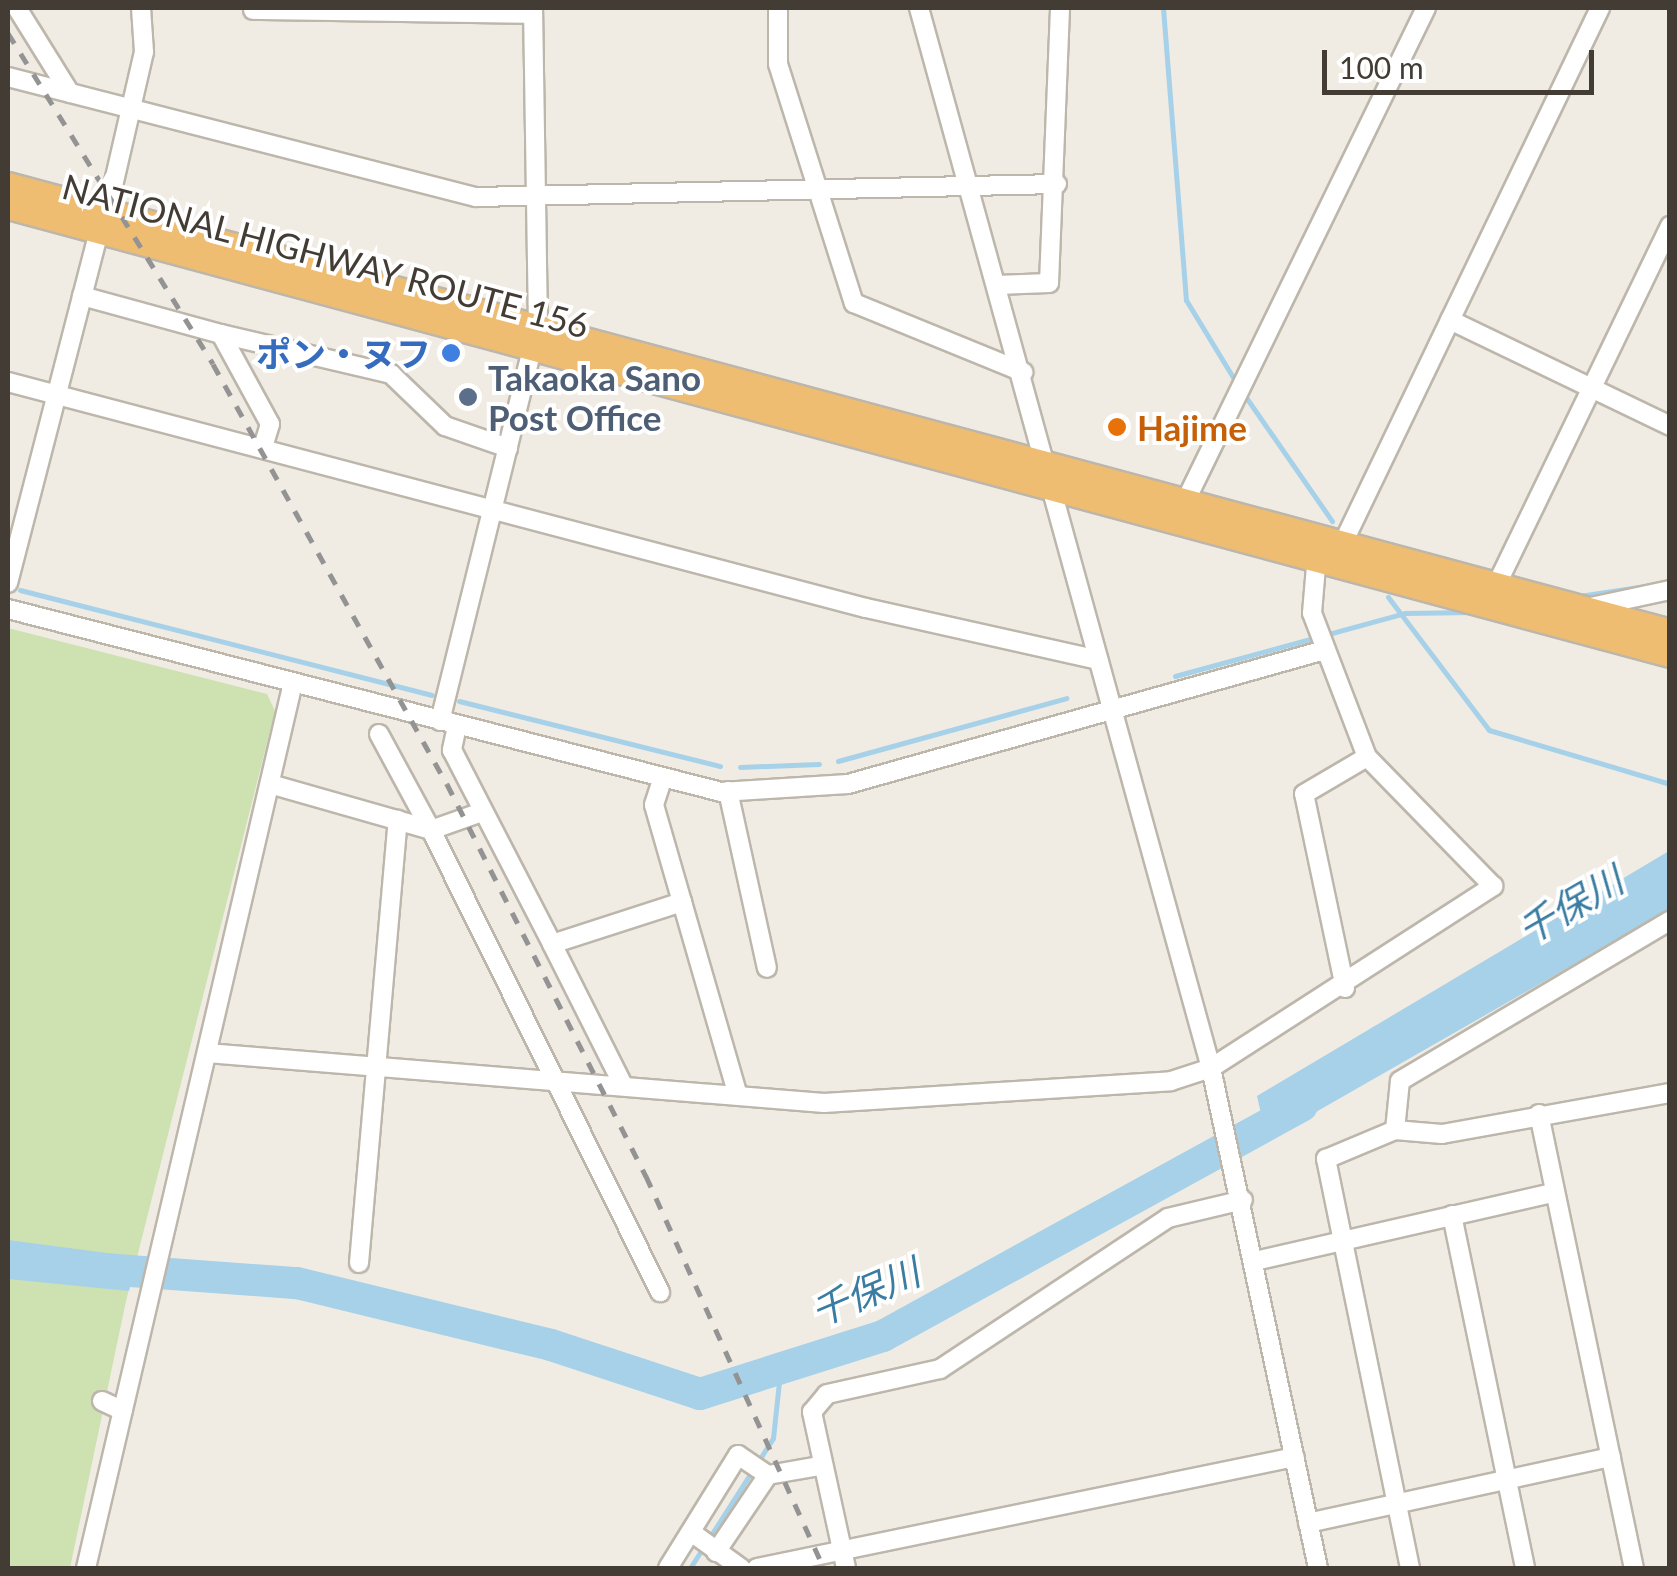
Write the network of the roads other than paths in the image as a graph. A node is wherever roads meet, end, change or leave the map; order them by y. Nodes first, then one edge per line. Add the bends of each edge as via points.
1 (17, 8) edge
2 (141, 8) edge
3 (778, 8) edge
4 (919, 8) edge
5 (1060, 8) edge
6 (1426, 8) edge
7 (1600, 8) edge
8 (253, 10) edge
9 (532, 11) edge
10 (8, 76) edge
11 (70, 93) junction
12 (130, 109) junction
13 (1057, 184) junction
14 (8, 185) edge
15 (968, 186) junction
16 (825, 189) junction
17 (534, 196) junction
18 (8, 206) edge
19 (103, 222) junction
20 (1670, 226) edge
21 (997, 285) junction
22 (82, 296) junction
23 (1450, 320) junction
24 (221, 334) junction
25 (536, 336) junction
26 (1024, 372) junction
27 (8, 382) edge
28 (1591, 389) junction
29 (56, 395) junction
30 (1670, 426) edge
31 (264, 447) junction
32 (508, 448) junction
33 (1048, 471) junction
34 (1186, 500) junction
35 (494, 505) junction
36 (1343, 543) junction
37 (1317, 555) junction
38 (8, 583) edge
39 (1496, 586) junction
40 (1669, 589) edge
41 (1586, 608) junction
42 (8, 609) edge
43 (1670, 632) edge
44 (1326, 650) junction
45 (1670, 654) edge
46 (1098, 660) junction
47 (293, 683) junction
48 (1112, 709) junction
49 (449, 724) junction
50 (379, 734) dead end
51 (1367, 757) junction
52 (662, 780) junction
53 (270, 784) junction
54 (728, 792) junction
55 (482, 812) junction
56 (398, 820) junction
57 (431, 830) junction
58 (682, 902) junction
59 (1670, 920) edge
60 (552, 944) junction
61 (767, 968) dead end
62 (1345, 988) junction
63 (207, 1053) junction
64 (377, 1064) junction
65 (1211, 1068) junction
66 (557, 1079) junction
67 (623, 1084) junction
68 (736, 1090) junction
69 (1670, 1092) edge
70 (1539, 1114) junction
71 (1394, 1130) junction
72 (1553, 1193) junction
73 (1242, 1200) junction
74 (1452, 1215) junction
75 (1336, 1242) junction
76 (1255, 1261) junction
77 (359, 1264) dead end
78 (660, 1292) dead end
79 (102, 1401) dead end
80 (123, 1411) junction
81 (1295, 1457) junction
82 (1612, 1458) junction
83 (820, 1466) junction
84 (768, 1476) junction
85 (1505, 1480) junction
86 (1396, 1504) junction
87 (1308, 1523) junction
88 (691, 1532) junction
89 (716, 1552) junction
90 (843, 1560) edge
91 (86, 1568) edge
92 (668, 1568) edge
93 (741, 1568) edge
94 (757, 1568) edge
95 (1318, 1568) edge
96 (1410, 1568) edge
97 (1526, 1568) edge
98 (1634, 1568) edge

1 - 11 street
2 - 12 street via 144,52
3 - 16 street via 778,64
4 - 15 street
5 - 13 street
6 - 34 street
7 - 23 street
8 - 9 street
9 - 17 street
10 - 11 street
11 - 12 street
12 - 17 street via 476,197
12 - 19 street
13 - 15 street
13 - 21 street via 1049,283
14 - 19 highway, NATIONAL HIGHWAY ROUTE 156
15 - 16 street
15 - 21 street
16 - 17 street
16 - 26 street via 854,303
17 - 25 street
18 - 19 highway, NATIONAL HIGHWAY ROUTE 156
19 - 22 street
19 - 25 highway, NATIONAL HIGHWAY ROUTE 156
19 - 25 highway, NATIONAL HIGHWAY ROUTE 156 via 388,315
20 - 28 street
21 - 26 street
22 - 24 street
22 - 29 street
23 - 28 street
23 - 36 street
24 - 31 street via 270,424
24 - 32 street via 391,374 446,426
25 - 32 street
25 - 33 highway, NATIONAL HIGHWAY ROUTE 156
26 - 33 street
27 - 29 street
28 - 30 street
28 - 39 street
29 - 31 street
29 - 38 street
31 - 35 street
32 - 35 street
33 - 34 highway, NATIONAL HIGHWAY ROUTE 156
33 - 37 highway, NATIONAL HIGHWAY ROUTE 156
33 - 46 street
34 - 36 highway, NATIONAL HIGHWAY ROUTE 156
35 - 46 street via 866,608
35 - 49 street
36 - 39 highway, NATIONAL HIGHWAY ROUTE 156
37 - 44 street via 1312,614
37 - 45 highway, NATIONAL HIGHWAY ROUTE 156
39 - 41 highway, NATIONAL HIGHWAY ROUTE 156
40 - 41 street
41 - 43 highway, NATIONAL HIGHWAY ROUTE 156
42 - 47 street
44 - 48 street
44 - 51 street
46 - 48 street
47 - 49 street
47 - 53 street
48 - 54 street via 848,784
48 - 65 street
49 - 52 street
49 - 55 street via 452,750
50 - 57 street
51 - 62 street via 1304,794
51 - 62 street via 1493,886
52 - 54 street
52 - 58 street via 654,805
53 - 56 street
53 - 63 street
54 - 61 street
55 - 57 street
55 - 60 street
56 - 57 street
56 - 64 street
57 - 66 street
58 - 60 street
58 - 68 street
59 - 71 street via 1400,1081
60 - 67 street
62 - 65 street
63 - 64 street
63 - 80 street
64 - 66 street
64 - 77 street
65 - 68 street via 1172,1081 824,1103
65 - 73 street
66 - 67 street
66 - 78 street
67 - 68 street
69 - 70 street
70 - 71 street via 1442,1134
70 - 72 street
71 - 75 street via 1326,1159
72 - 74 street
72 - 82 street
73 - 76 street
73 - 83 street via 1168,1218 940,1368 827,1394 812,1412
74 - 75 street
74 - 85 street
75 - 76 street
75 - 86 street
76 - 81 street
79 - 80 street
80 - 91 street via 93,1492
81 - 87 street
81 - 90 street
82 - 85 street
82 - 98 street
83 - 84 street
83 - 90 street
84 - 88 street via 738,1454
84 - 89 street
85 - 86 street
85 - 97 street
86 - 87 street
86 - 96 street
87 - 95 street
88 - 89 street
88 - 92 street
89 - 93 street
90 - 94 street

